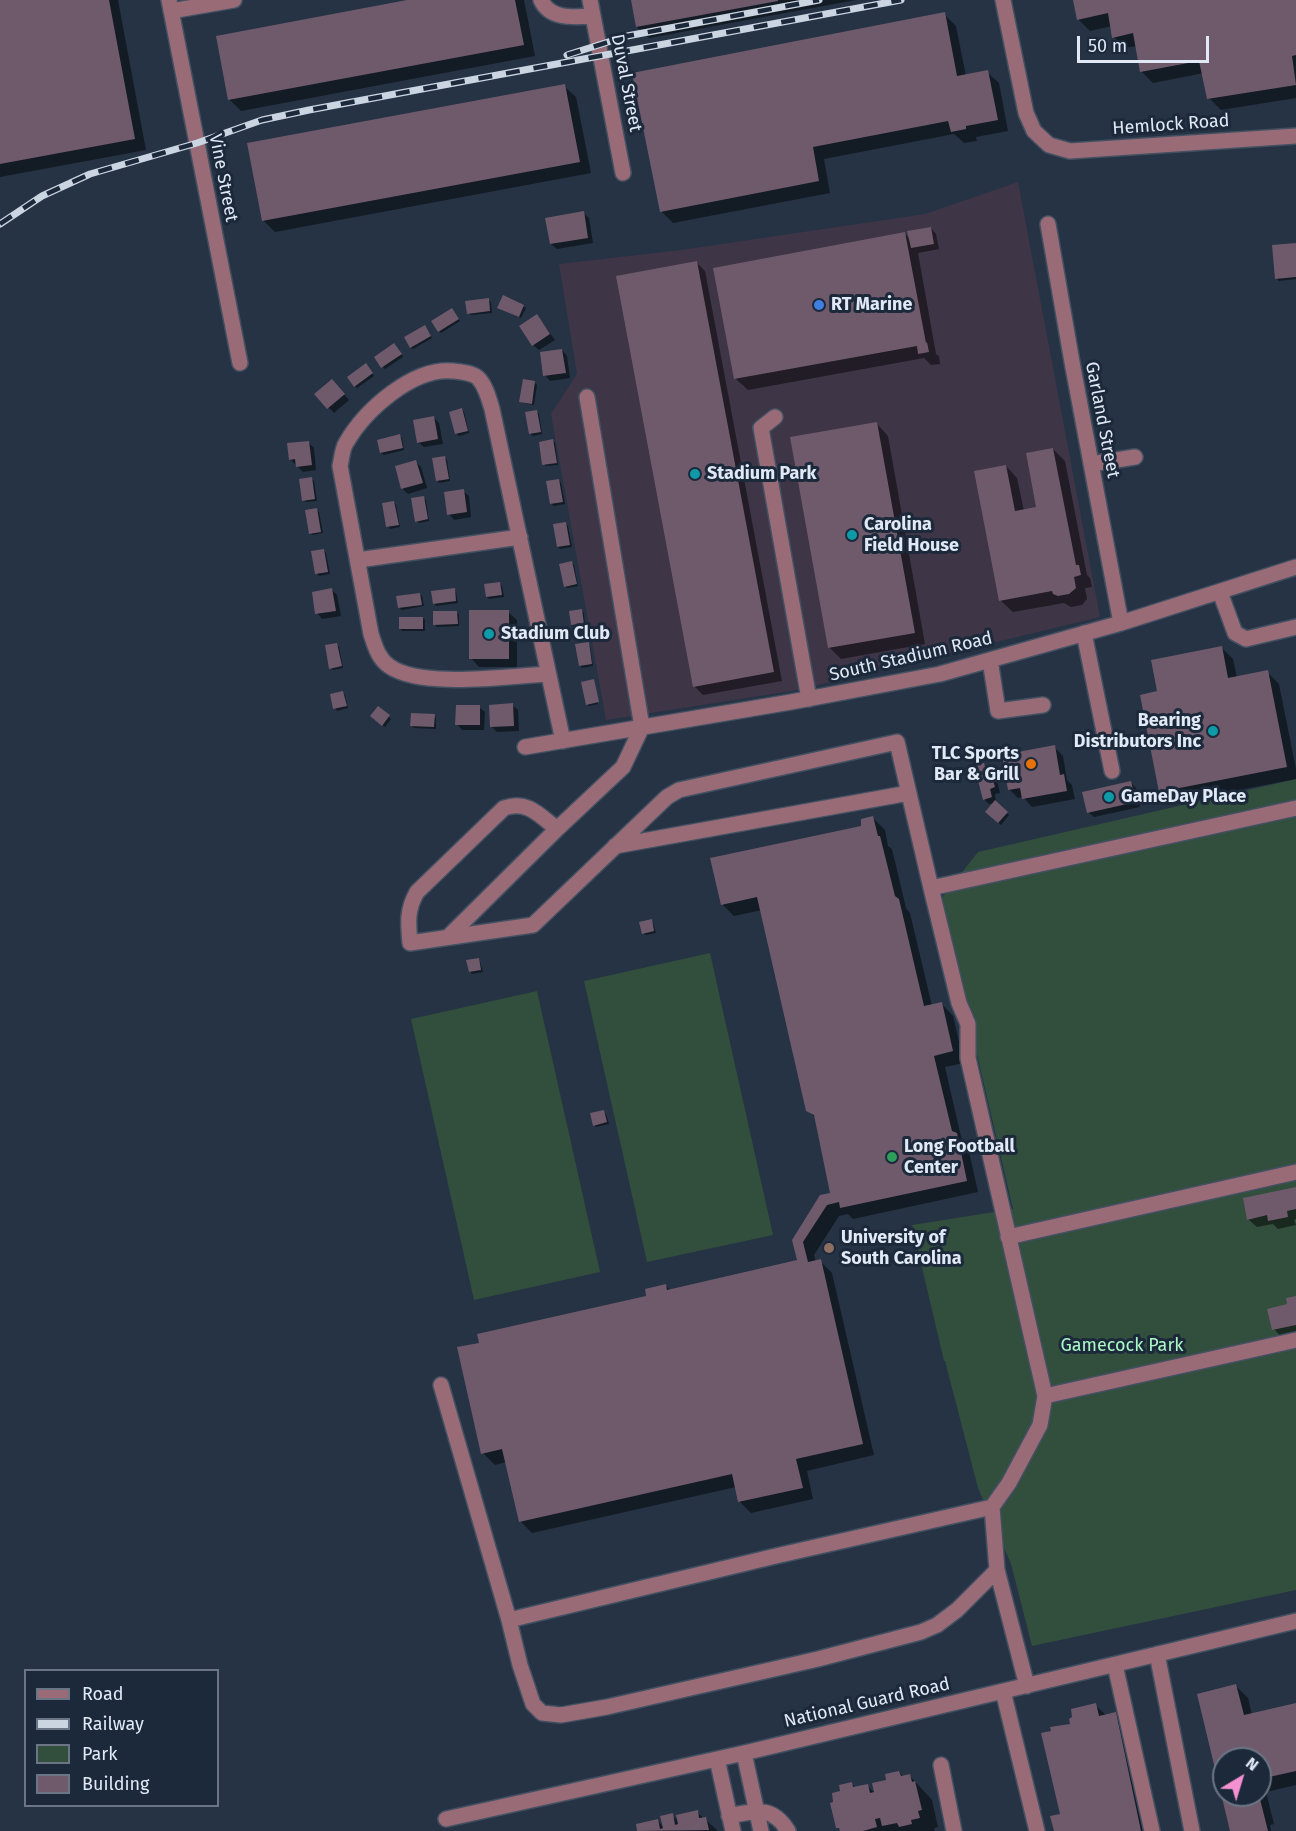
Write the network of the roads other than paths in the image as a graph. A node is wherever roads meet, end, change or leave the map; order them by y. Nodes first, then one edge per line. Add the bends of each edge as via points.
1 (234, 0) edge
2 (541, 0) edge
3 (590, 0) edge
4 (1003, 0) edge
5 (170, 6) edge
6 (593, 16) junction
7 (1296, 136) edge
8 (623, 173) dead end
9 (1048, 224) dead end
10 (240, 363) dead end
11 (586, 396) dead end
12 (775, 417) dead end
13 (1134, 457) dead end
14 (1091, 464) junction
15 (520, 537) junction
16 (358, 560) junction
17 (1296, 567) edge
18 (1221, 592) junction
19 (1121, 622) junction
20 (1296, 627) edge
21 (1084, 633) junction
22 (990, 660) junction
23 (548, 674) junction
24 (809, 699) junction
25 (1043, 705) dead end
26 (642, 728) junction
27 (562, 741) junction
28 (525, 747) dead end
29 (1112, 771) dead end
30 (909, 793) junction
31 (1296, 808) edge
32 (557, 829) junction
33 (615, 846) junction
34 (931, 888) junction
35 (448, 937) junction
36 (1296, 1172) edge
37 (1008, 1237) junction
38 (1296, 1340) edge
39 (441, 1385) dead end
40 (1045, 1396) junction
41 (992, 1507) junction
42 (997, 1570) junction
43 (509, 1620) junction
44 (1296, 1621) edge
45 (1157, 1654) junction
46 (1115, 1665) junction
47 (1027, 1686) junction
48 (1003, 1691) junction
49 (744, 1753) junction
50 (717, 1759) junction
51 (941, 1765) dead end
52 (757, 1811) junction
53 (446, 1819) dead end
54 (731, 1824) edge
55 (761, 1831) edge
56 (788, 1831) edge
57 (954, 1831) edge
58 (1037, 1831) edge
59 (1152, 1831) edge
60 (1192, 1831) edge

1 - 5 street
2 - 6 street via 544,8 565,18
3 - 6 street, Duval Street
4 - 7 street, Hemlock Road via 1026,113 1034,131 1049,145 1070,151
5 - 10 street, Vine Street
6 - 8 street, Duval Street
9 - 14 street, Garland Street
11 - 26 street
12 - 24 street via 761,428
13 - 14 street
14 - 19 street, Garland Street
15 - 16 street
15 - 16 street via 486,390 478,378 443,370 414,379 386,397 344,445 340,466
15 - 23 street
16 - 23 street via 371,634 378,654 388,665 404,674 435,679
17 - 18 street, South Stadium Road
18 - 19 street, South Stadium Road
18 - 20 street via 1235,633 1246,639
19 - 21 street, South Stadium Road
21 - 22 street, South Stadium Road
21 - 29 street
22 - 24 street, South Stadium Road via 940,674
22 - 25 street via 998,711
23 - 27 street
24 - 26 street, South Stadium Road
26 - 27 street, South Stadium Road
26 - 32 street via 623,767
27 - 28 street, South Stadium Road
30 - 33 street
30 - 33 street via 897,742 679,790
30 - 34 street
31 - 34 street
32 - 35 street
32 - 35 street via 531,808 504,808 417,892 408,916 410,943
33 - 35 street via 533,925
34 - 37 street via 958,1004 968,1024 968,1058
36 - 37 street
37 - 40 street
38 - 40 street
39 - 43 street
40 - 41 street via 1040,1425
41 - 42 street
41 - 43 street
42 - 43 street via 948,1617 921,1632 818,1659 561,1715 542,1713 533,1704
42 - 47 street
44 - 45 street, National Guard Road
45 - 46 street, National Guard Road
45 - 60 street
46 - 47 street, National Guard Road
46 - 59 street
47 - 48 street, National Guard Road
48 - 49 street, National Guard Road
48 - 58 street
49 - 50 street, National Guard Road
49 - 52 street
50 - 53 street, National Guard Road
50 - 54 street
51 - 57 street
52 - 54 street
52 - 55 street
52 - 56 street via 777,1817

